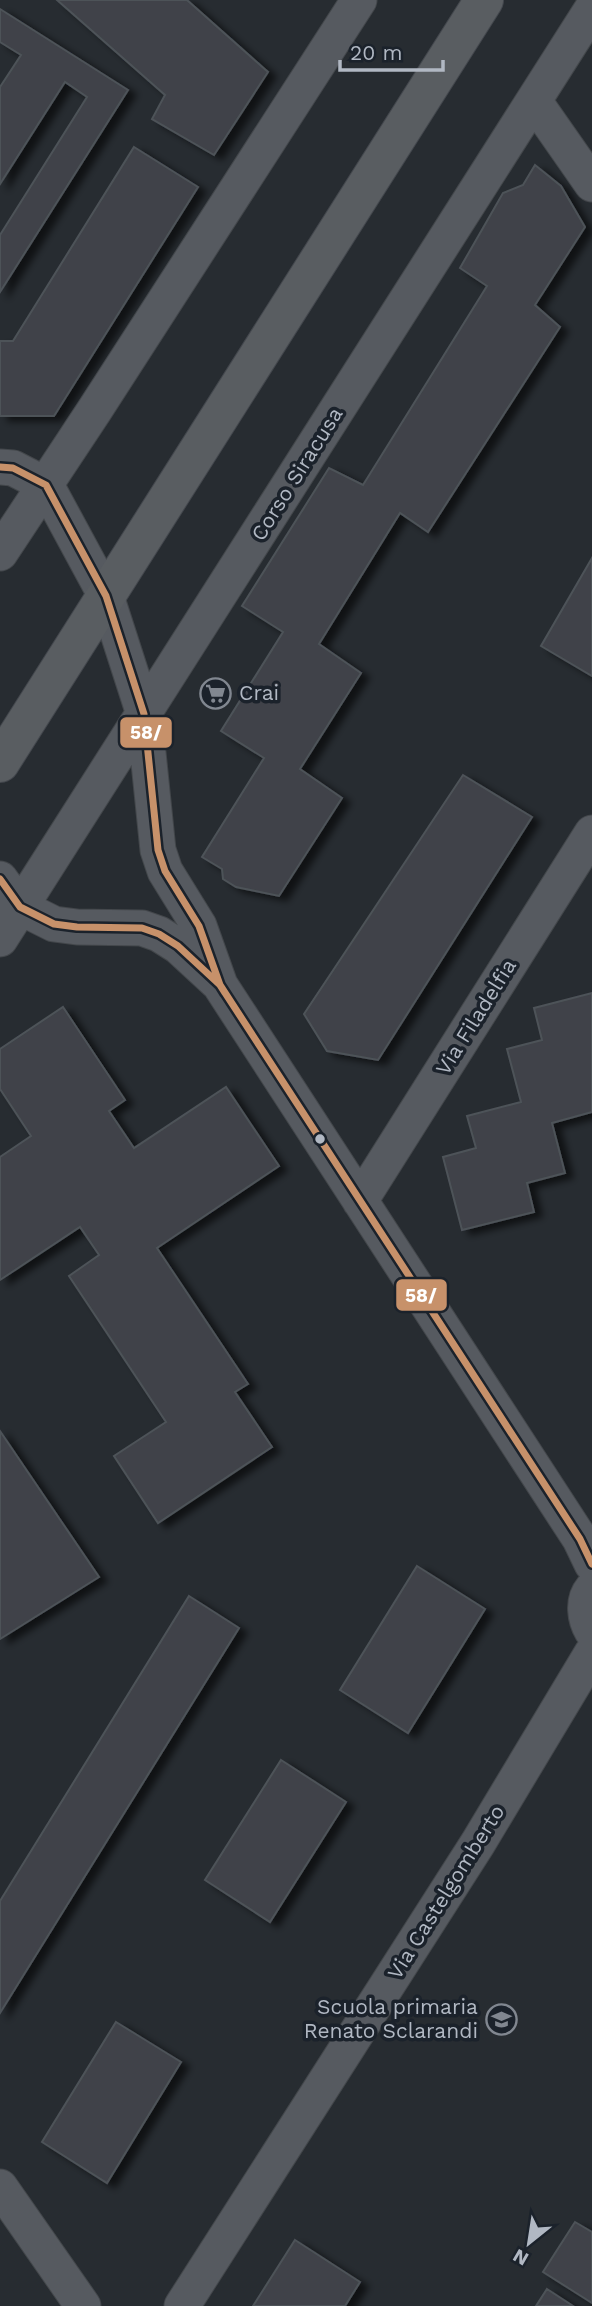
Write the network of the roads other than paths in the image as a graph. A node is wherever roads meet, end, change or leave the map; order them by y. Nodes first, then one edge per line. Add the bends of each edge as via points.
1 (359, 0) edge
2 (484, 0) edge
3 (592, 9) edge
4 (534, 101) junction
5 (592, 184) edge
6 (0, 467) edge
7 (46, 485) junction
8 (0, 553) edge
9 (106, 596) junction
10 (144, 714) junction
11 (0, 763) edge
12 (592, 833) edge
13 (0, 878) edge
14 (10, 906) edge
15 (0, 939) edge
16 (220, 985) junction
17 (360, 1201) junction
18 (592, 1564) edge
19 (592, 1589) edge
20 (592, 1632) edge
21 (592, 1653) edge
22 (0, 2187) edge
23 (83, 2306) edge
24 (182, 2306) edge

1 - 7 street
2 - 9 main road
3 - 4 street, Corso Siracusa
4 - 5 street
4 - 10 street, Corso Siracusa
6 - 7 street via 13,468
7 - 8 street
7 - 9 street
9 - 10 street
9 - 11 main road
10 - 14 street, Corso Siracusa
10 - 16 street via 158,849 165,871 199,926
12 - 17 street, Via Filadelfia
13 - 14 street
14 - 15 street, Corso Siracusa
14 - 16 street via 54,924 150,931 178,946
16 - 17 street
17 - 18 street
19 - 20 street via 585,1613
21 - 24 street, Via Castelgomberto via 478,1843
22 - 23 street

